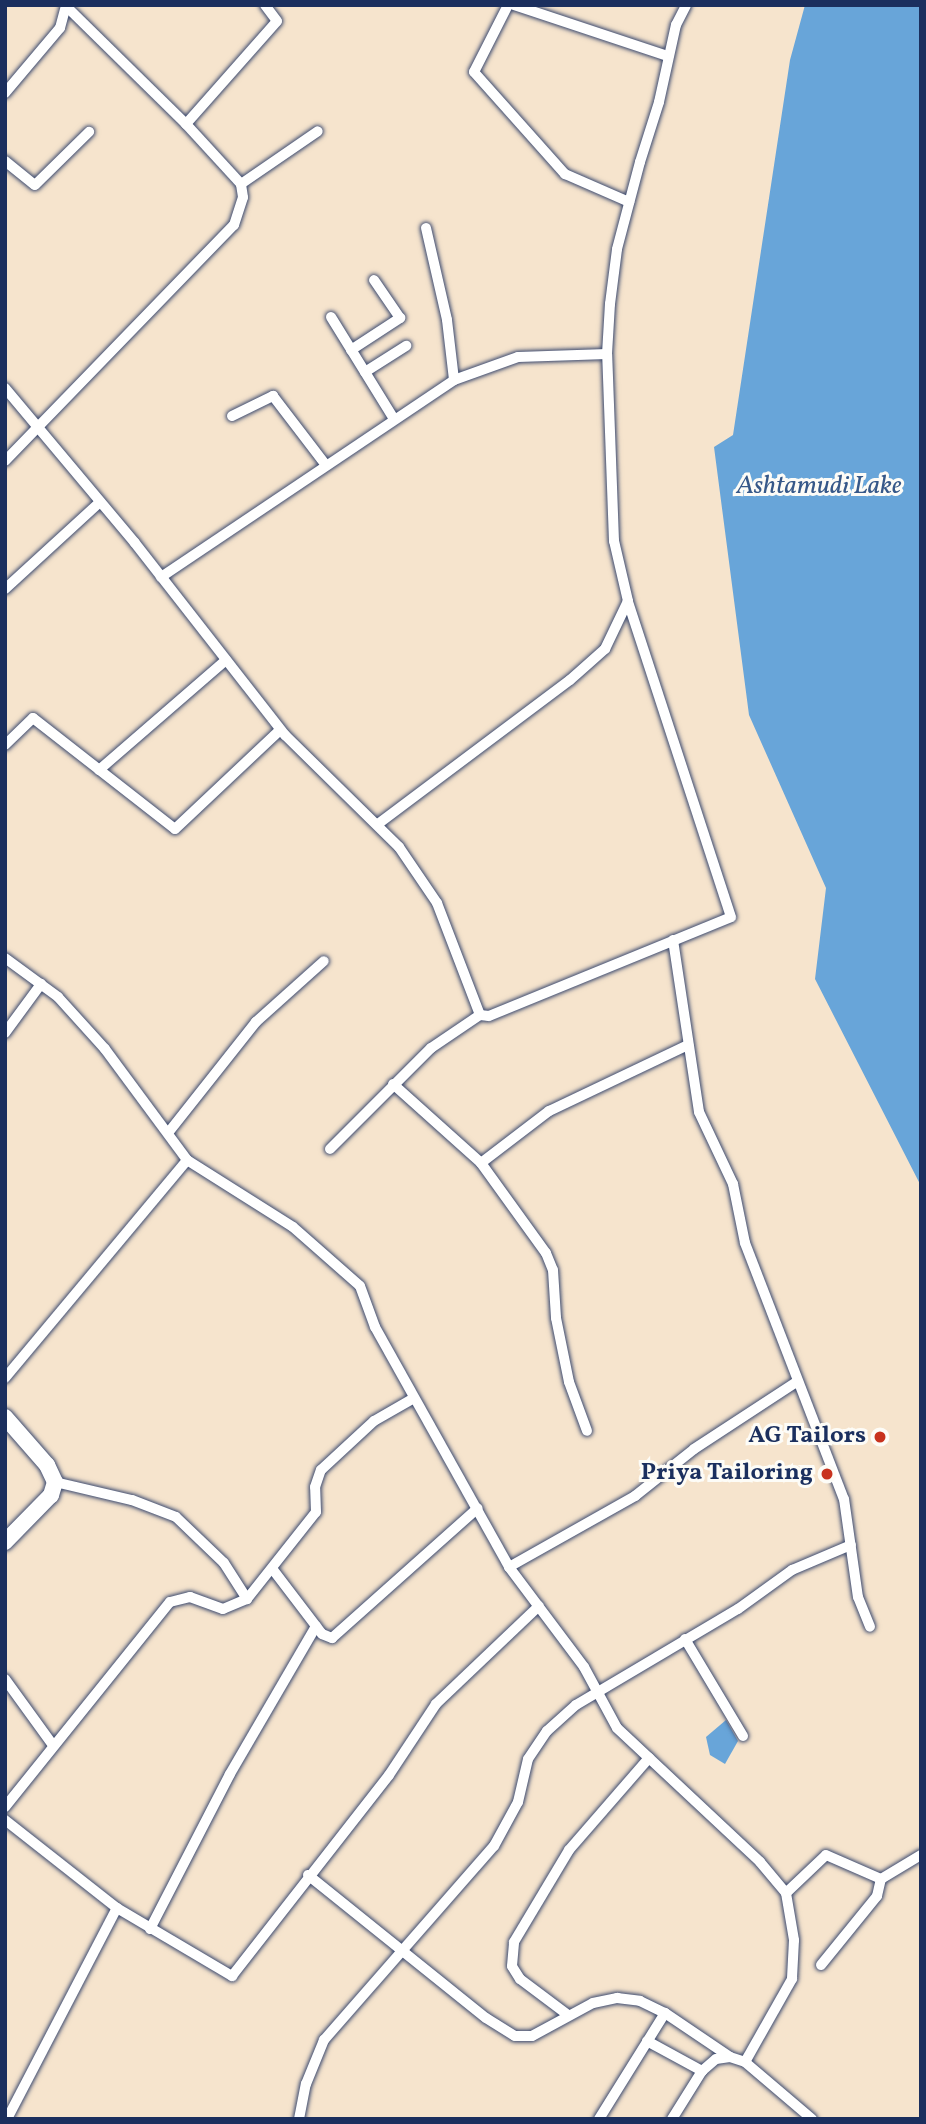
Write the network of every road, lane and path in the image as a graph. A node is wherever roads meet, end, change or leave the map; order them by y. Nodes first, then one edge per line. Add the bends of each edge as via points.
1 (265, 5) edge
2 (508, 5) edge
3 (514, 5) edge
4 (686, 5) edge
5 (66, 6) edge
6 (667, 56) junction
7 (5, 93) edge
8 (186, 124) junction
9 (318, 131) dead end
10 (89, 132) dead end
11 (5, 161) edge
12 (241, 184) junction
13 (629, 202) junction
14 (426, 228) dead end
15 (374, 280) dead end
16 (331, 317) dead end
17 (406, 346) dead end
18 (351, 350) junction
19 (607, 354) junction
20 (365, 372) junction
21 (454, 380) junction
22 (5, 388) edge
23 (232, 416) dead end
24 (394, 419) junction
25 (39, 426) junction
26 (5, 461) edge
27 (325, 464) junction
28 (100, 502) junction
29 (161, 577) junction
30 (5, 589) edge
31 (628, 601) junction
32 (226, 660) junction
33 (281, 730) junction
34 (5, 745) edge
35 (99, 770) junction
36 (378, 824) junction
37 (673, 940) junction
38 (5, 958) edge
39 (324, 961) dead end
40 (41, 984) junction
41 (480, 1015) junction
42 (5, 1033) edge
43 (688, 1045) junction
44 (393, 1084) junction
45 (168, 1133) junction
46 (330, 1149) dead end
47 (187, 1160) junction
48 (481, 1163) junction
49 (5, 1378) edge
50 (798, 1381) junction
51 (414, 1398) junction
52 (5, 1417) edge
53 (587, 1431) dead end
54 (55, 1482) junction
55 (478, 1508) junction
56 (5, 1542) edge
57 (851, 1545) junction
58 (509, 1567) junction
59 (274, 1571) junction
60 (247, 1599) junction
61 (539, 1606) junction
62 (316, 1626) junction
63 (870, 1627) dead end
64 (685, 1639) junction
65 (5, 1679) edge
66 (598, 1691) junction
67 (743, 1736) dead end
68 (52, 1744) junction
69 (649, 1758) junction
70 (5, 1807) edge
71 (5, 1820) edge
72 (921, 1855) edge
73 (308, 1875) junction
74 (881, 1879) junction
75 (786, 1893) junction
76 (117, 1908) junction
77 (150, 1928) junction
78 (402, 1950) junction
79 (821, 1965) dead end
80 (665, 2013) junction
81 (568, 2014) junction
82 (647, 2041) junction
83 (730, 2057) junction
84 (746, 2062) junction
85 (702, 2071) junction
86 (7, 2119) edge
87 (299, 2119) edge
88 (599, 2119) edge
89 (672, 2119) edge
90 (812, 2119) edge

1 - 8 street via 277,21
2 - 13 street via 474,72 565,174
3 - 6 street
4 - 6 street
5 - 7 street via 60,28
5 - 8 street
6 - 13 street via 659,102
8 - 12 street
9 - 12 street
10 - 11 street via 35,185
12 - 25 street via 241,210 234,225
13 - 19 street via 617,249
14 - 21 street via 447,320
15 - 18 street via 400,318
16 - 18 street
17 - 20 street
18 - 20 street
19 - 21 street via 519,357
19 - 31 street via 614,541
20 - 24 street
21 - 24 street
22 - 25 street
23 - 27 street via 273,396
24 - 27 street
25 - 26 street
25 - 28 street
27 - 29 street
28 - 29 street
28 - 30 street
29 - 32 street
31 - 36 street via 605,649
31 - 37 street via 731,917
32 - 33 street
32 - 35 street
33 - 35 street via 175,829
33 - 36 street
34 - 35 street via 33,718
36 - 41 street via 437,903
37 - 41 street via 489,1016
37 - 43 street
38 - 40 street
39 - 45 street via 256,1022
40 - 42 street
40 - 45 street via 121,1068
41 - 44 street via 431,1048
43 - 48 street via 549,1111
43 - 50 street via 699,1112 733,1184 745,1243
44 - 46 street
44 - 48 street
45 - 47 street
47 - 49 street
47 - 51 street via 293,1227 346,1270 360,1286 375,1327
48 - 53 street via 553,1270 556,1318 569,1382
50 - 57 street via 844,1499
50 - 58 street via 694,1449 635,1496
51 - 55 street
51 - 59 street via 374,1422 321,1470 315,1487 316,1512
52 - 54 street via 47,1465
54 - 56 street via 51,1495
54 - 60 street via 132,1500 176,1517 224,1563
55 - 58 street
55 - 62 street via 337,1635 327,1637
57 - 63 street via 858,1597
57 - 64 street via 792,1570
58 - 61 street
59 - 60 street
59 - 62 street
60 - 68 street via 223,1609 190,1597 170,1602
61 - 66 street
61 - 73 street via 436,1703 389,1775
62 - 77 street via 230,1774
64 - 66 street
64 - 67 street
65 - 68 street
66 - 69 street via 617,1728
66 - 78 street via 534,1745 518,1802 494,1846
68 - 70 street
69 - 75 street via 760,1862
69 - 81 street via 569,1850 514,1942 513,1966 520,1979
71 - 76 street
72 - 74 street
73 - 77 street via 232,1976
73 - 78 street
74 - 75 street via 826,1855
74 - 79 street via 877,1896
75 - 84 street via 794,1940 792,1979
76 - 77 street
76 - 86 street
78 - 81 street via 515,2036 532,2036
78 - 87 street via 324,2040 306,2084
80 - 81 street via 617,1997
80 - 82 street
80 - 83 street
82 - 85 street
82 - 88 street
83 - 84 street
83 - 85 street via 716,2059
84 - 90 street
85 - 89 street

